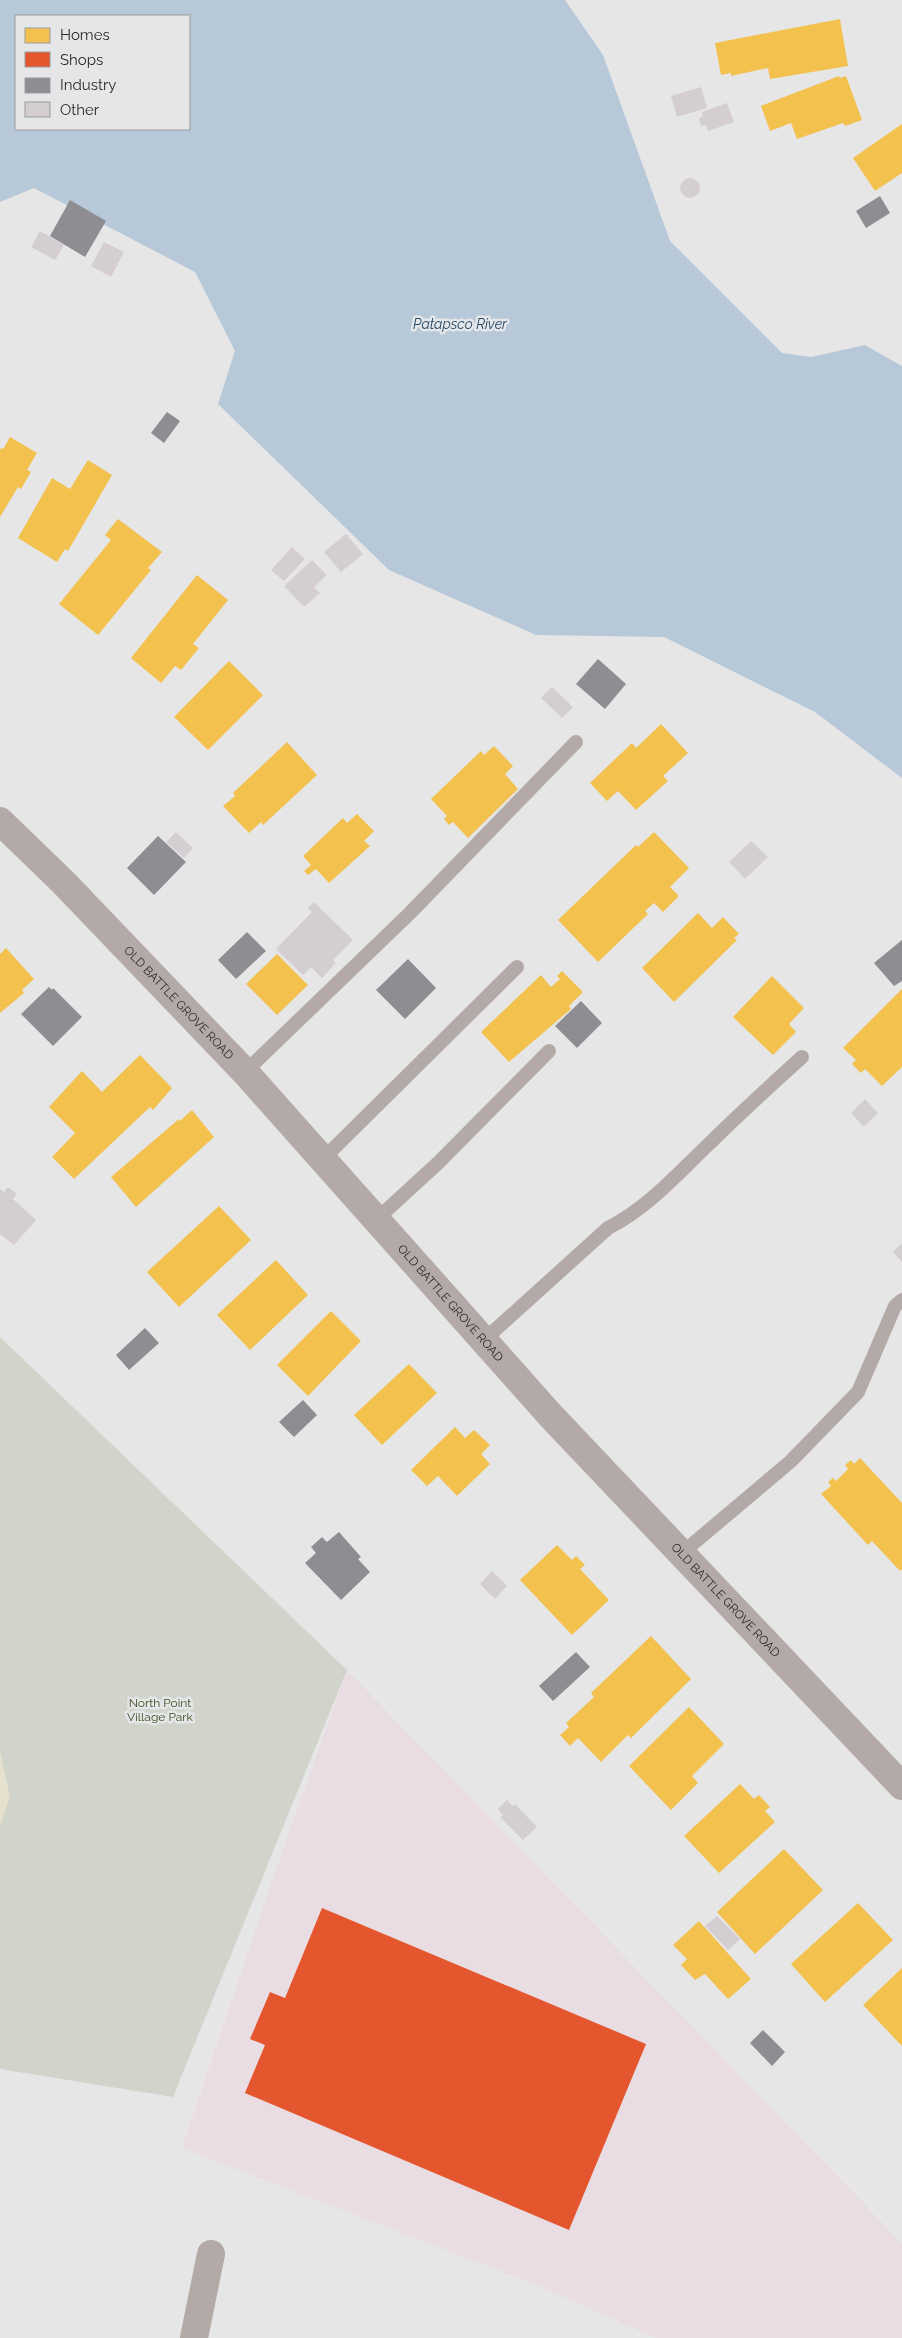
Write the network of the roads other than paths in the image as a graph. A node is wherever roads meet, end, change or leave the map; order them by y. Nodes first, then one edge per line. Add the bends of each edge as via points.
1 (576, 742) dead end
2 (0, 821) edge
3 (517, 967) dead end
4 (549, 1051) dead end
5 (802, 1057) dead end
6 (245, 1072) junction
7 (323, 1159) junction
8 (377, 1219) junction
9 (902, 1300) edge
10 (484, 1340) junction
11 (682, 1553) junction
12 (902, 1786) edge
13 (211, 2254) dead end
14 (194, 2338) edge

1 - 6 lane via 410,913
2 - 6 street, OLD BATTLE GROVE ROAD via 64,882
3 - 7 lane
4 - 8 lane via 438,1163
5 - 10 lane via 630,1218 608,1228
6 - 7 street, OLD BATTLE GROVE ROAD
7 - 8 street, OLD BATTLE GROVE ROAD
8 - 10 street, OLD BATTLE GROVE ROAD
9 - 11 lane via 895,1306 858,1392 790,1461
10 - 11 street, OLD BATTLE GROVE ROAD via 551,1416
11 - 12 street, OLD BATTLE GROVE ROAD
13 - 14 street

